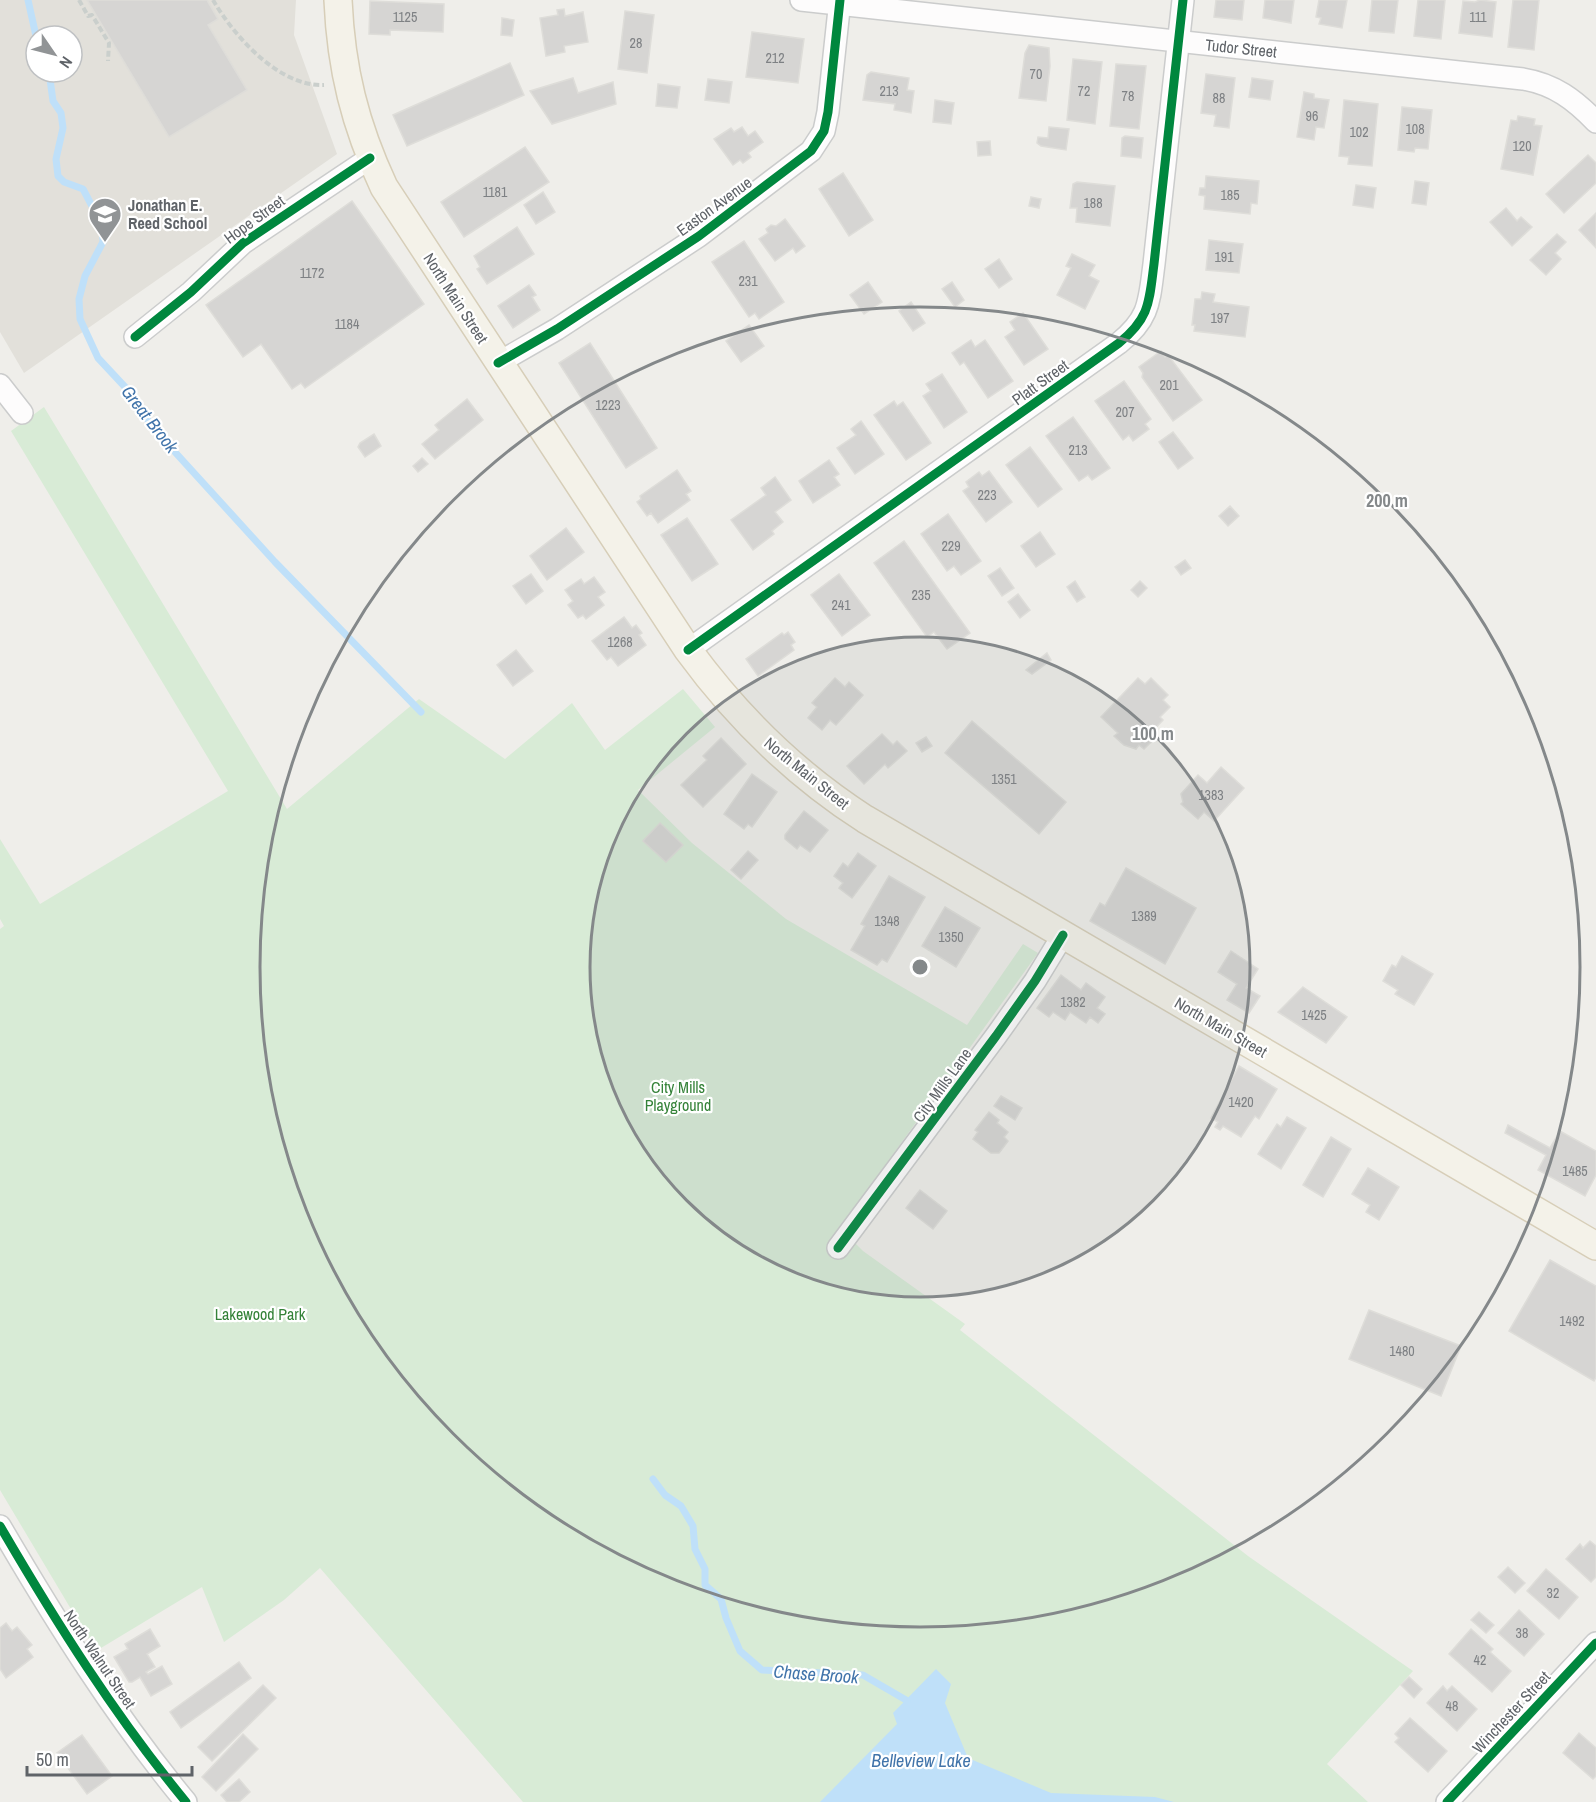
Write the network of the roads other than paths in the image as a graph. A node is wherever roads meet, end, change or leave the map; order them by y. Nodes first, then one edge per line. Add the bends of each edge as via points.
1 (338, 0) edge
2 (801, 0) edge
3 (1183, 0) edge
4 (840, 2) edge
5 (1179, 41) junction
6 (1595, 121) edge
7 (370, 158) junction
8 (135, 337) dead end
9 (498, 363) junction
10 (0, 385) edge
11 (22, 413) dead end
12 (688, 650) junction
13 (1063, 935) junction
14 (1596, 1246) edge
15 (838, 1248) dead end
16 (0, 1526) edge
17 (1596, 1643) edge
18 (186, 1802) edge
19 (1447, 1802) edge

1 - 7 main road, North Main Street via 348,85
2 - 4 street, Tudor Street
3 - 5 street, Platt Street
4 - 5 street, Tudor Street
4 - 9 street, Easton Avenue via 828,112 821,137 811,151 699,236
5 - 6 street, Tudor Street via 1533,81 1565,94
5 - 12 street, Platt Street via 1150,294 1137,327
7 - 8 street, Hope Street via 243,243
7 - 9 main road, North Main Street via 399,212
9 - 12 main road, North Main Street
10 - 11 street
12 - 13 main road, North Main Street via 745,719 821,789
13 - 14 main road, North Main Street
13 - 15 street, City Mills Lane via 996,1036
16 - 18 street, North Walnut Street via 99,1686
17 - 19 street, Winchester Street

